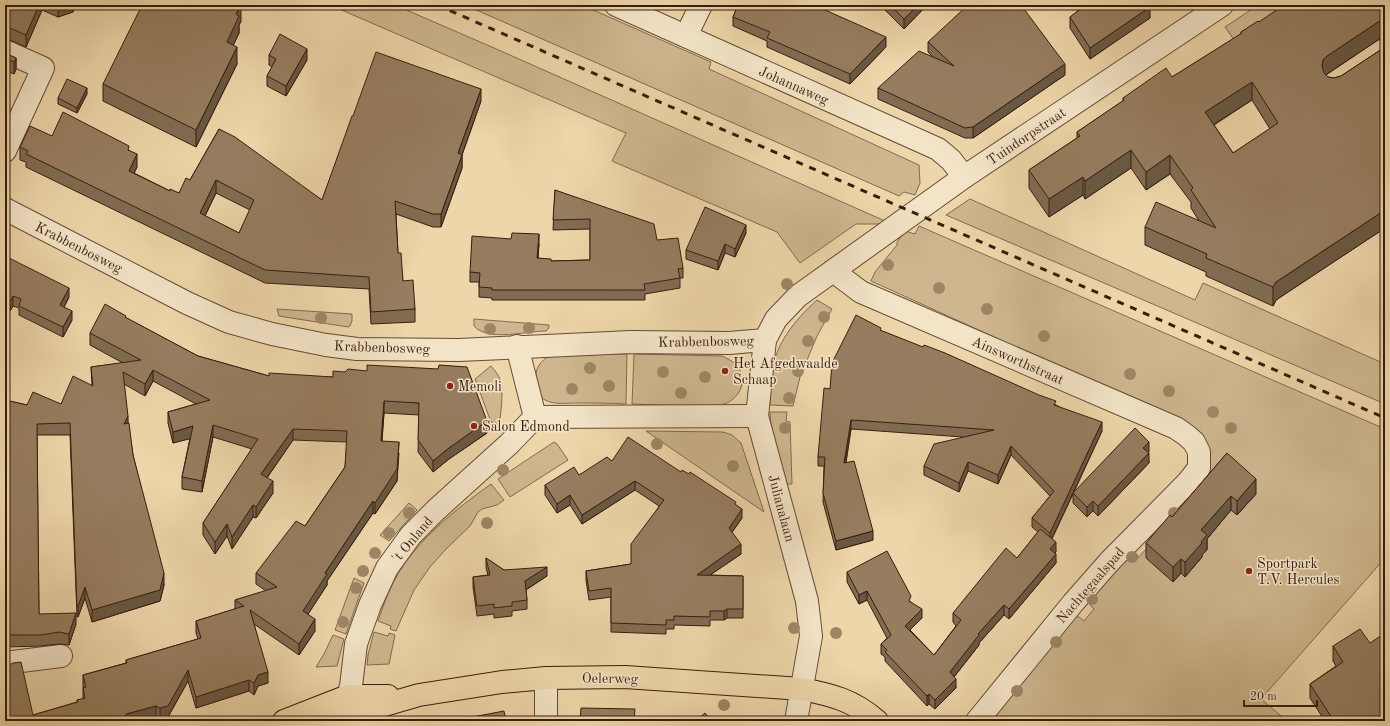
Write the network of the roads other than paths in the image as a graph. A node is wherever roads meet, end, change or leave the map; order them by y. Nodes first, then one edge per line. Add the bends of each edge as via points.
1 (616, 5) edge
2 (701, 5) edge
3 (1215, 7) edge
4 (686, 36) junction
5 (5, 51) edge
6 (5, 151) edge
7 (964, 176) junction
8 (5, 209) edge
9 (832, 270) junction
10 (765, 340) junction
11 (517, 346) junction
12 (757, 416) junction
13 (535, 417) junction
14 (1199, 452) joint
15 (60, 656) dead end
16 (5, 663) edge
17 (546, 678) junction
18 (802, 689) junction
19 (419, 695) junction
20 (348, 696) junction
21 (284, 721) edge
22 (329, 721) edge
23 (546, 721) edge
24 (796, 721) edge
25 (877, 721) edge
26 (977, 721) edge

1 - 4 street, Johannaweg
2 - 4 street
3 - 7 street, Tuindorpstraat
4 - 7 street, Johannaweg via 938,149
5 - 6 street via 43,68
7 - 9 street, Tuindorpstraat
8 - 11 street, Krabbenbosweg via 187,303 229,322 272,334 356,349 459,350
9 - 10 street, Julianalaan via 798,296 776,319
9 - 14 street, Ainsworthstraat via 861,292 1176,428 1194,442
10 - 11 street, Krabbenbosweg via 730,343 630,342
10 - 12 street, Julianalaan
11 - 13 street
12 - 13 street
12 - 18 street, Julianalaan via 807,601 811,636
13 - 20 street, 't Onland via 411,535 387,568 356,644 352,686
14 - 26 street, Nachtegaalspad via 1199,468 1188,482 1110,561
15 - 16 street
17 - 18 main road, Oelerweg via 625,677
17 - 19 main road, Oelerweg
17 - 23 street
18 - 24 street, Julianalaan
18 - 25 main road via 830,694 845,700
19 - 20 main road, Oelerweg
19 - 22 main road, Oelerweg
20 - 21 main road, Oelerweg

